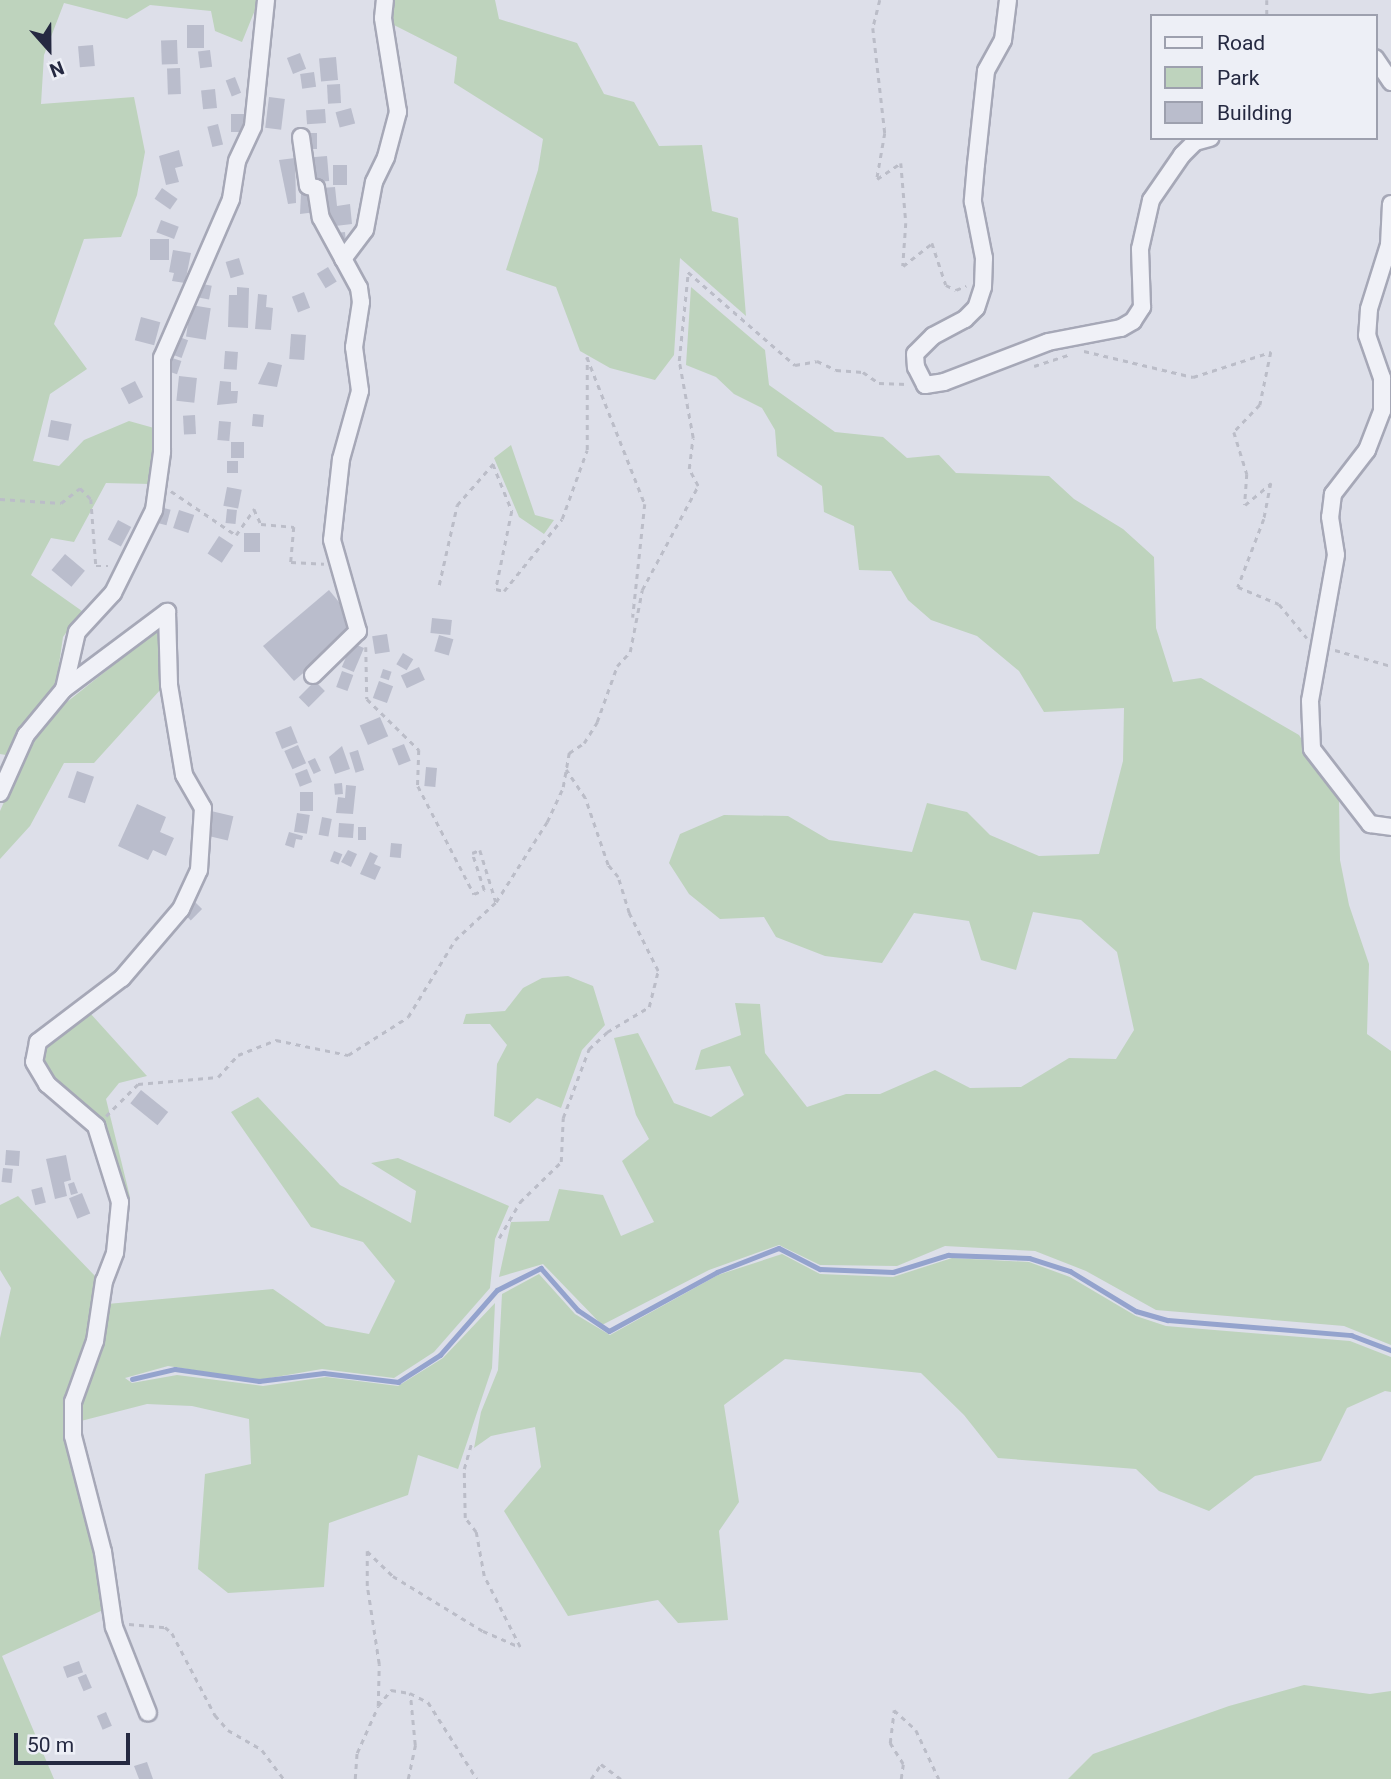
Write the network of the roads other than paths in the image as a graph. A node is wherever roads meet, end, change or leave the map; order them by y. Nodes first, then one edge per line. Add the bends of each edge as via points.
1 (266, 0) edge
2 (385, 0) edge
3 (1008, 0) edge
4 (1377, 61) edge
5 (1391, 82) edge
6 (301, 137) dead end
7 (1202, 140) edge
8 (1391, 204) edge
9 (343, 259) junction
10 (313, 675) dead end
11 (64, 689) junction
12 (0, 793) edge
13 (1391, 827) edge
14 (148, 1713) dead end

1 - 11 street via 253,127 237,161 231,199 162,358 158,482 146,531 113,593 77,632
2 - 9 street via 383,18 398,112 386,158 374,182 365,230
3 - 7 street via 1003,40 986,71 975,164 973,202 985,277 976,308 933,336 915,354 920,377 930,386 1048,342 1121,328 1133,321 1142,307 1140,249 1151,200 1182,155
4 - 5 street
6 - 9 street via 308,186 316,188 321,218
8 - 13 street via 1389,246 1369,309 1367,335 1382,378 1382,411 1367,450 1333,494 1330,517 1336,555 1310,701 1312,750 1370,824
9 - 10 street via 359,288 361,302 354,347 360,391 341,459 332,540 358,631
11 - 12 street via 26,735
11 - 14 street via 167,612 169,685 184,775 203,808 199,870 181,909 122,978 38,1042 34,1062 47,1084 96,1126 120,1202 115,1253 104,1281 95,1341 73,1402 73,1436 103,1552 114,1627

